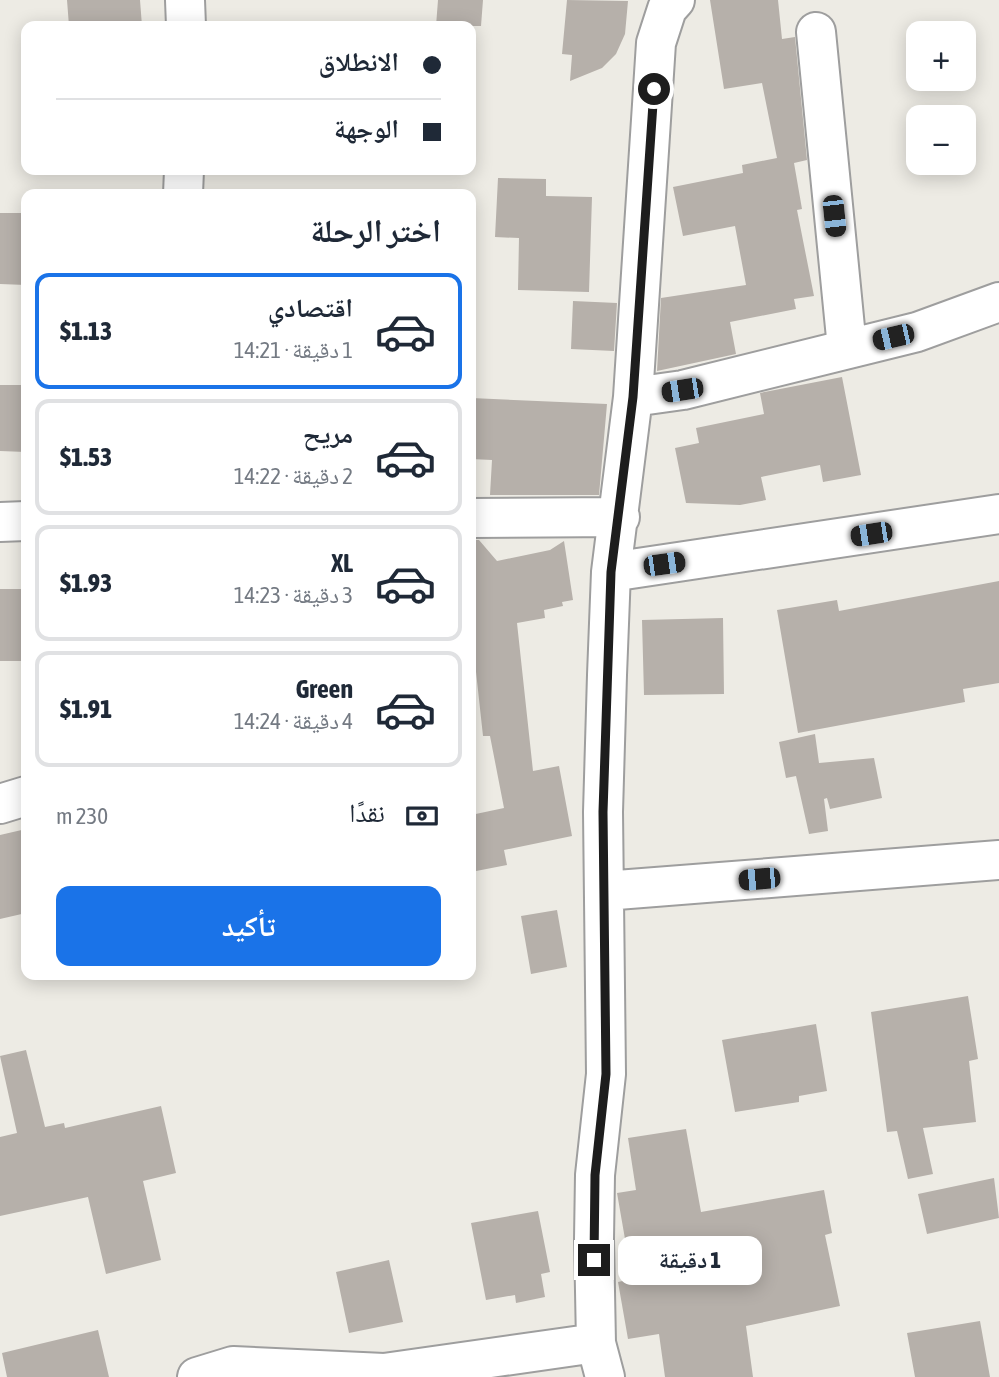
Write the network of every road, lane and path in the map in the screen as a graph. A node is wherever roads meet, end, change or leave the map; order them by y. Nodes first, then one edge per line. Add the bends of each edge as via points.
1 (186, 0) edge
2 (675, 0) edge
3 (186, 21) edge
4 (816, 32) dead end
5 (999, 302) edge
6 (847, 348) junction
7 (633, 397) junction
8 (999, 514) edge
9 (620, 517) junction
10 (476, 518) edge
11 (0, 522) edge
12 (21, 522) edge
13 (611, 572) junction
14 (21, 798) edge
15 (0, 804) edge
16 (999, 860) edge
17 (604, 891) junction
18 (601, 1360) edge
19 (197, 1377) edge

1 - 3 street
2 - 7 street via 667,9 656,43
4 - 6 street
5 - 6 street via 916,332
6 - 7 street via 682,390
7 - 9 street
8 - 13 street
9 - 10 street
9 - 13 street
11 - 12 street
13 - 17 street
14 - 15 street
16 - 17 street
17 - 18 street via 606,1074 595,1175
18 - 19 street via 384,1373 233,1366

